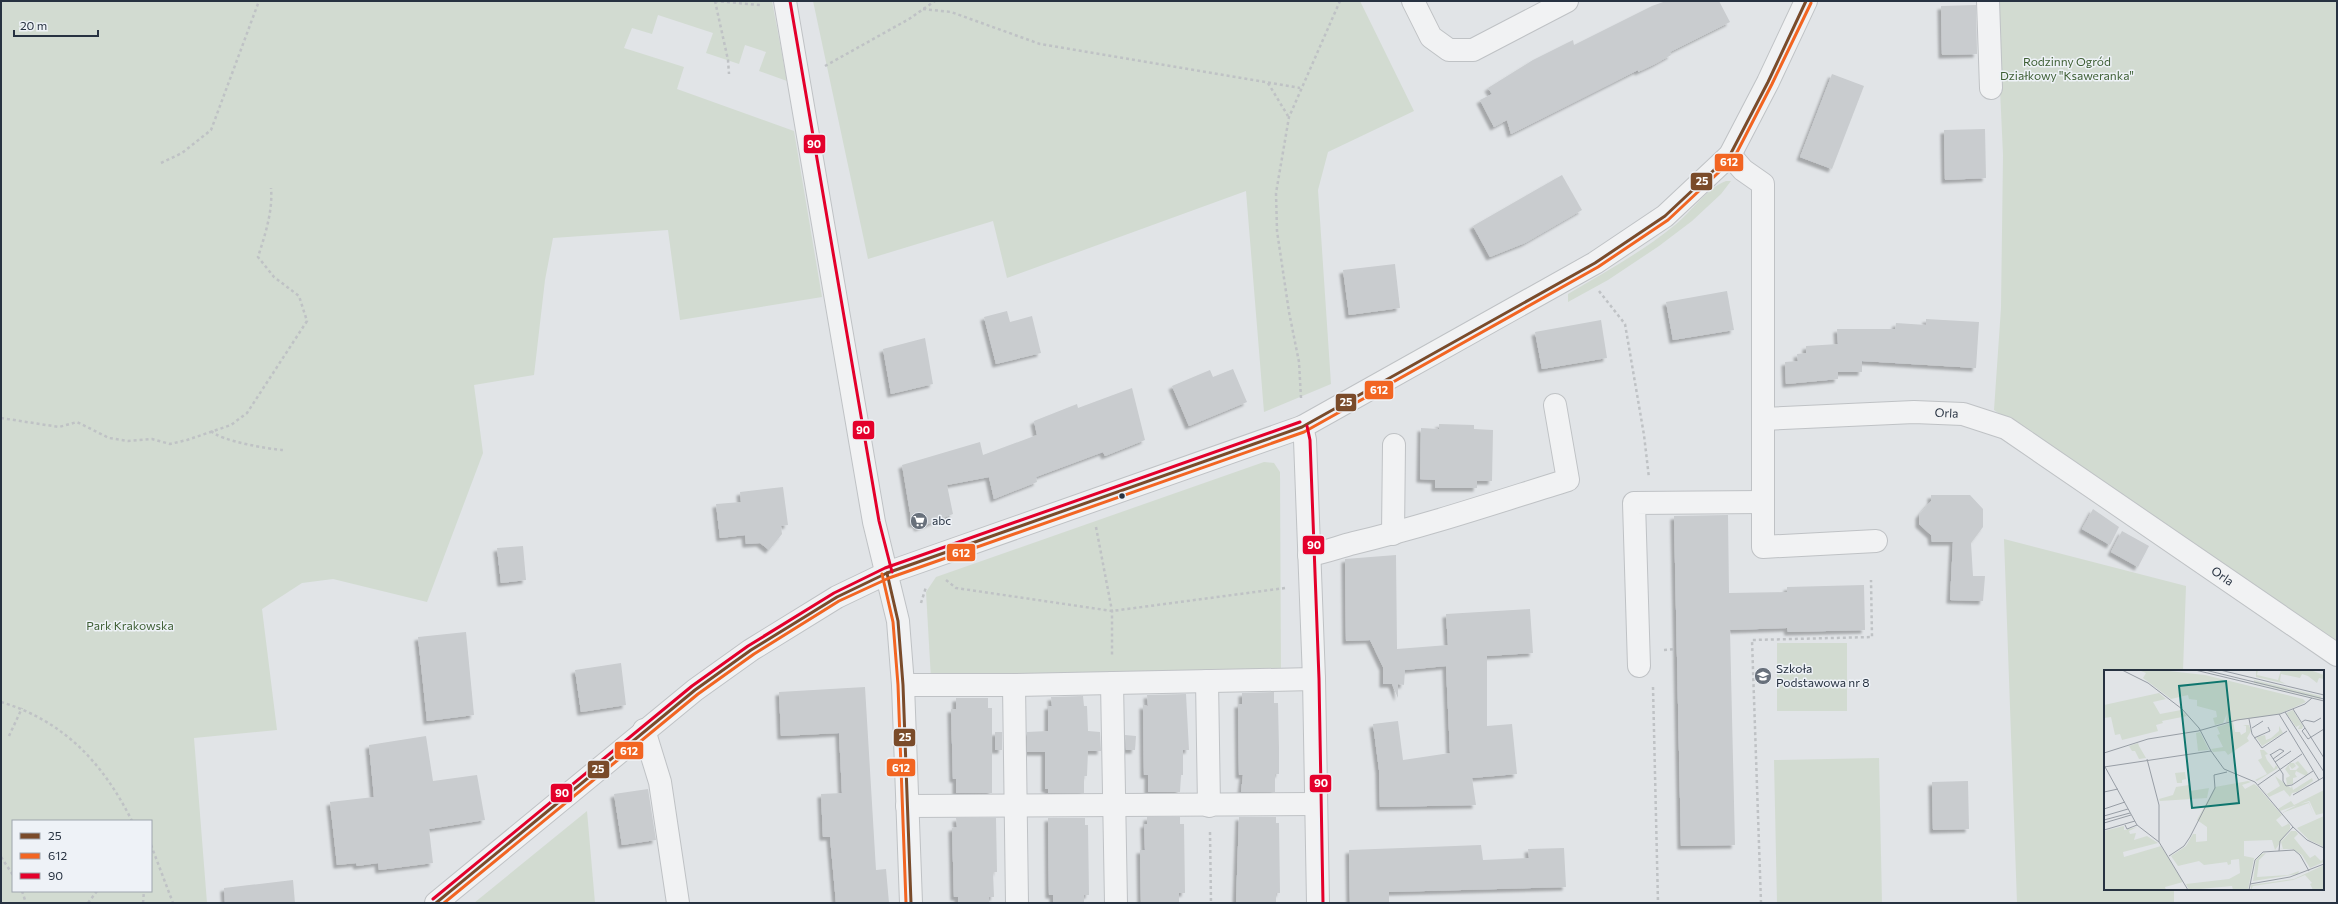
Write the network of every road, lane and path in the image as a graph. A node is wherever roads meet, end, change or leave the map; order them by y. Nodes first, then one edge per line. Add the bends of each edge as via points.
1 (259, 1) edge
2 (715, 1) edge
3 (785, 1) edge
4 (935, 1) edge
5 (1340, 1) edge
6 (1413, 1) edge
7 (1567, 1) edge
8 (1806, 1) edge
9 (1988, 1) edge
10 (763, 5) dead end
11 (923, 9) junction
12 (825, 66) dead end
13 (728, 74) dead end
14 (1268, 83) junction
15 (1300, 88) junction
16 (1991, 88) dead end
17 (1289, 117) junction
18 (1730, 155) junction
19 (160, 164) dead end
20 (271, 188) dead end
21 (1606, 287) dead end
22 (1599, 291) junction
23 (1592, 295) dead end
24 (1302, 404) dead end
25 (1555, 405) dead end
26 (1, 418) edge
27 (1764, 419) junction
28 (1302, 427) junction
29 (211, 430) junction
30 (1394, 445) dead end
31 (283, 450) dead end
32 (1763, 502) junction
33 (1650, 503) junction
34 (1095, 523) dead end
35 (1393, 534) junction
36 (1876, 541) dead end
37 (1309, 555) junction
38 (888, 573) junction
39 (944, 579) dead end
40 (1872, 580) dead end
41 (1287, 595) dead end
42 (1112, 612) junction
43 (1677, 649) dead end
44 (1661, 650) dead end
45 (2337, 655) edge
46 (1646, 674) joint
47 (1314, 679) junction
48 (1207, 681) junction
49 (1112, 683) junction
50 (903, 685) junction
51 (1014, 685) junction
52 (1, 702) edge
53 (22, 708) junction
54 (644, 730) junction
55 (9, 736) dead end
56 (1316, 804) junction
57 (907, 806) junction
58 (1015, 806) junction
59 (1114, 806) junction
60 (1209, 806) junction
61 (132, 820) edge
62 (152, 848) edge
63 (1, 857) edge
64 (12, 874) edge
65 (22, 892) edge
66 (96, 892) edge
67 (144, 892) edge
68 (26, 903) edge
69 (88, 903) edge
70 (143, 903) edge
71 (173, 903) edge
72 (436, 903) edge
73 (678, 903) edge
74 (911, 903) edge
75 (1017, 903) edge
76 (1116, 903) edge
77 (1211, 903) edge
78 (1318, 903) edge
79 (1658, 903) edge
80 (1761, 903) edge

1 - 19 path via 211,130 182,153
2 - 10 path
2 - 13 path via 728,60
3 - 38 street via 874,522
4 - 11 path
5 - 15 path
6 - 7 street via 1430,37 1449,50 1473,50
8 - 18 street
9 - 16 street
11 - 12 path
11 - 14 path via 951,12 1040,44
14 - 15 path
14 - 17 path
15 - 17 path
17 - 24 path via 1276,193 1277,231 1299,362
18 - 27 street via 1743,170 1763,184
18 - 28 street via 1665,216 1595,263
20 - 29 path via 272,199 266,233 258,257 274,277 299,296 307,321 247,413 231,425
21 - 22 path
22 - 23 path
22 - 33 path via 1625,324 1644,435
25 - 35 street via 1568,480
26 - 29 path via 59,427 77,422 109,438 128,441 152,439 170,444
27 - 32 street
27 - 45 street, Orla via 1914,412 1963,414 2006,428
28 - 37 street via 1305,440
28 - 38 street
29 - 31 path via 227,439 266,449
30 - 35 street
32 - 33 street
32 - 36 street via 1763,547
33 - 46 street via 1634,503
34 - 42 path
35 - 37 street via 1330,552
37 - 47 street
38 - 50 street via 898,621
38 - 54 street via 837,597 751,650
39 - 42 path via 956,588
40 - 80 path via 1872,637 1752,640
41 - 42 path via 1287,587
42 - 49 path
43 - 44 path
46 - 79 path
47 - 48 street
47 - 56 street
48 - 49 street
48 - 60 street
49 - 51 street
49 - 59 street
50 - 51 street
50 - 57 street
51 - 58 street
52 - 53 path
53 - 55 path
53 - 61 path via 58,728 82,748 104,773 121,798
54 - 72 street
54 - 73 street via 660,782
56 - 60 street
56 - 78 street
57 - 58 street
57 - 74 street
58 - 59 street
58 - 75 street
59 - 60 street
59 - 76 street
60 - 77 path
62 - 71 path
63 - 64 path
65 - 68 path
66 - 69 path
67 - 70 path

